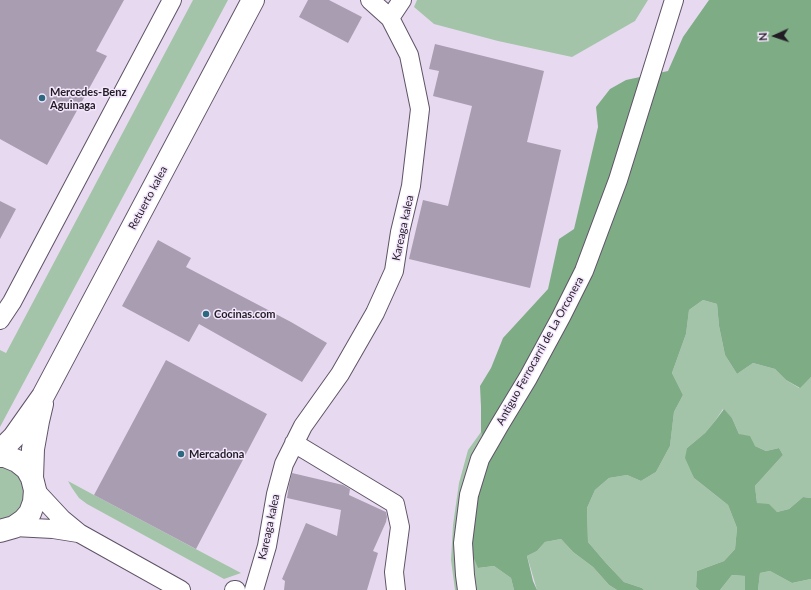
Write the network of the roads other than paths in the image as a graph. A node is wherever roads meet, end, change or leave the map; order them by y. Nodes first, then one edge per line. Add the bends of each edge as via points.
1 (172, 0) edge
2 (253, 0) edge
3 (370, 0) edge
4 (402, 0) edge
5 (674, 0) edge
6 (390, 18) junction
7 (0, 320) edge
8 (43, 396) junction
9 (294, 443) junction
10 (0, 450) edge
11 (0, 456) edge
12 (34, 484) junction
13 (4, 530) edge
14 (79, 533) junction
15 (182, 590) edge
16 (254, 590) edge
17 (396, 590) edge
18 (468, 590) edge

1 - 7 street via 12,302
2 - 8 main road, Retuerto kalea
3 - 6 street, Kareaga kalea
4 - 6 street
5 - 18 street, Antiguo Ferrocarril de La Orconera via 618,180 584,271 528,378 480,459 469,495 463,543
6 - 9 street, Kareaga kalea via 409,55 420,109 411,186 394,271 375,313 340,374
8 - 10 main road, Retuerto kalea via 14,437
8 - 12 main road, Retuerto kalea via 33,449
9 - 16 street, Kareaga kalea via 284,464 267,546
9 - 17 street via 395,504 400,527 394,572
11 - 12 main road via 17,460 27,469
12 - 13 main road, Retuerto kalea via 34,502 30,513 24,520
12 - 14 street via 62,519
13 - 14 street via 52,529
14 - 15 street

